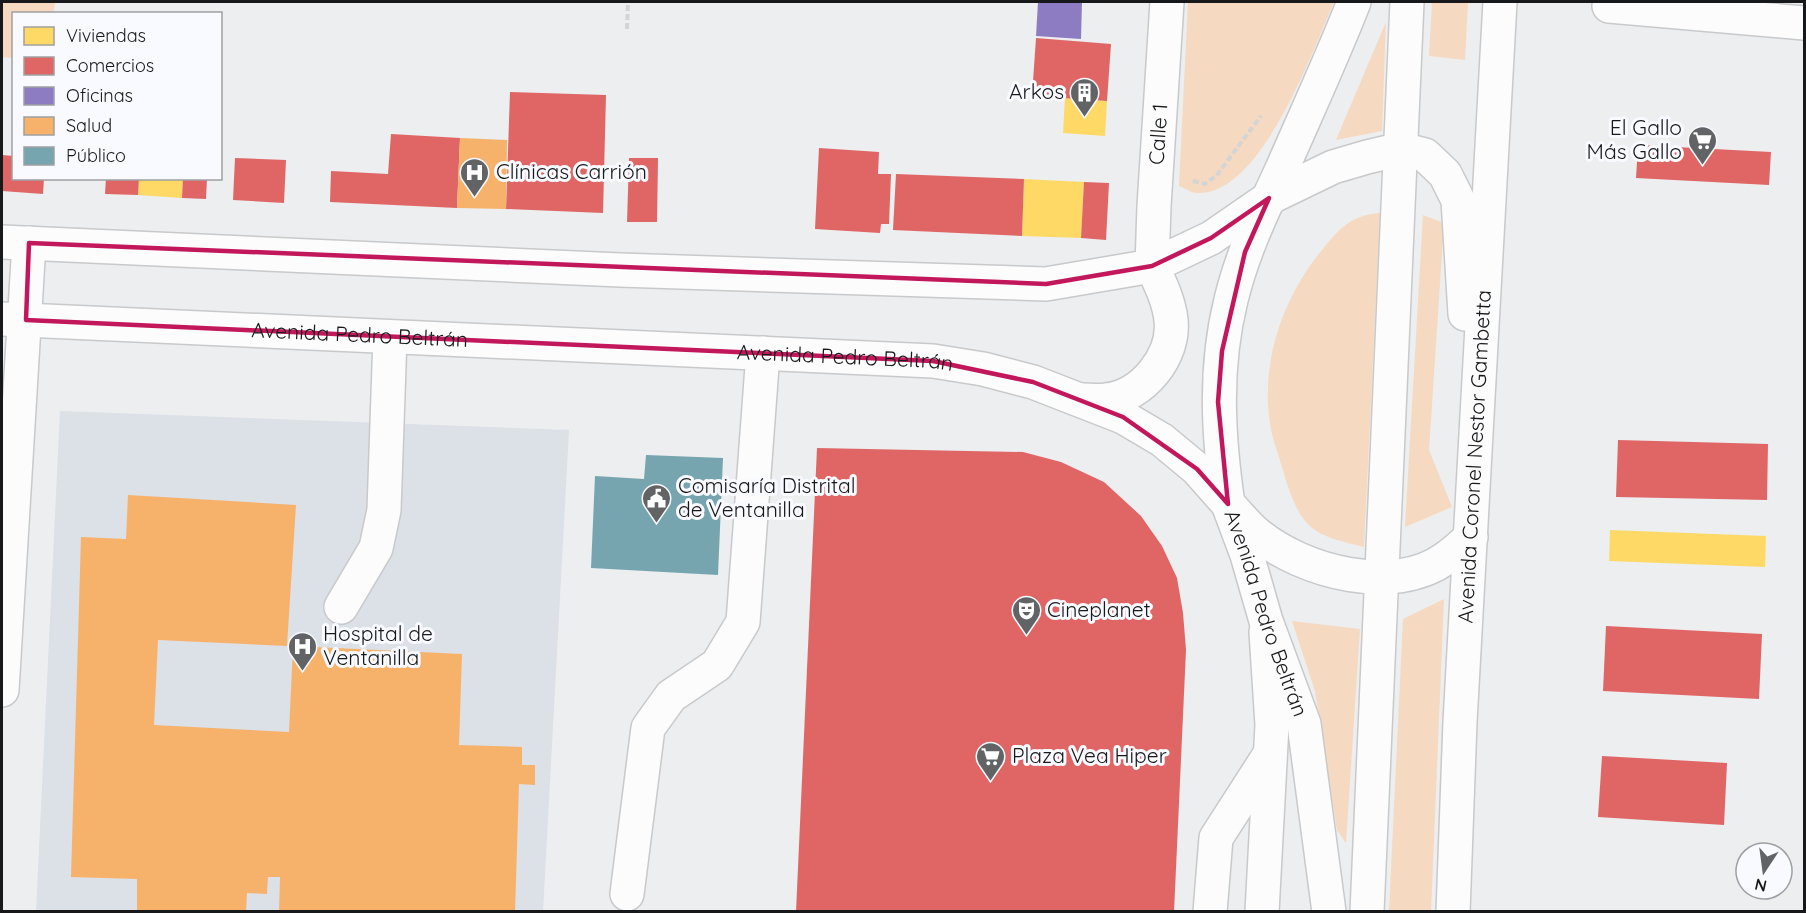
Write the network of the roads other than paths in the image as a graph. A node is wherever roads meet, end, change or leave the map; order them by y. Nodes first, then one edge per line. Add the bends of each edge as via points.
1 (1167, 2) edge
2 (1354, 2) edge
3 (1407, 2) edge
4 (1500, 2) edge
5 (1610, 6) dead end
6 (1804, 23) edge
7 (1401, 149) junction
8 (1269, 198) junction
9 (15, 242) edge
10 (1152, 266) junction
11 (14, 320) edge
12 (390, 337) junction
13 (763, 353) junction
14 (1080, 400) junction
15 (1474, 465) junction
16 (1228, 504) junction
17 (1471, 537) junction
18 (1383, 579) junction
19 (341, 607) dead end
20 (1266, 621) junction
21 (2, 690) edge
22 (1270, 752) junction
23 (627, 894) dead end
24 (1210, 912) edge
25 (1262, 912) edge
26 (1329, 912) edge
27 (1367, 912) edge
28 (1453, 912) edge

1 - 10 main road, Calle 1
2 - 8 main road
3 - 7 main road
4 - 15 main road, Avenida Coronel Nestor Gambetta
5 - 6 main road
7 - 8 main road via 1333,167
7 - 15 main road via 1425,156 1445,174 1458,201
7 - 18 main road
8 - 10 main road via 1211,238
8 - 16 main road via 1245,252 1230,302 1222,351 1218,402
9 - 10 main road via 982,284 1046,284
9 - 11 main road
10 - 14 main road via 1171,321 1167,348 1155,372 1134,390 1108,400
11 - 12 main road, Avenida Pedro Beltrán
11 - 21 main road
12 - 13 main road, Avenida Pedro Beltrán
12 - 19 main road via 384,510 376,548
13 - 14 main road, Avenida Pedro Beltrán via 933,361 983,369
13 - 23 main road via 743,622 717,665 671,696 648,728
14 - 16 main road, Avenida Pedro Beltrán via 1123,417 1162,440
15 - 17 main road, Avenida Coronel Nestor Gambetta
16 - 18 main road via 1257,534 1296,558 1339,572
16 - 20 main road, Avenida Pedro Beltrán
17 - 18 main road via 1446,559 1415,573
17 - 28 main road, Avenida Coronel Nestor Gambetta
18 - 27 main road
20 - 22 main road
20 - 26 main road, Avenida Pedro Beltrán via 1304,724
22 - 24 main road via 1216,838
22 - 25 main road

